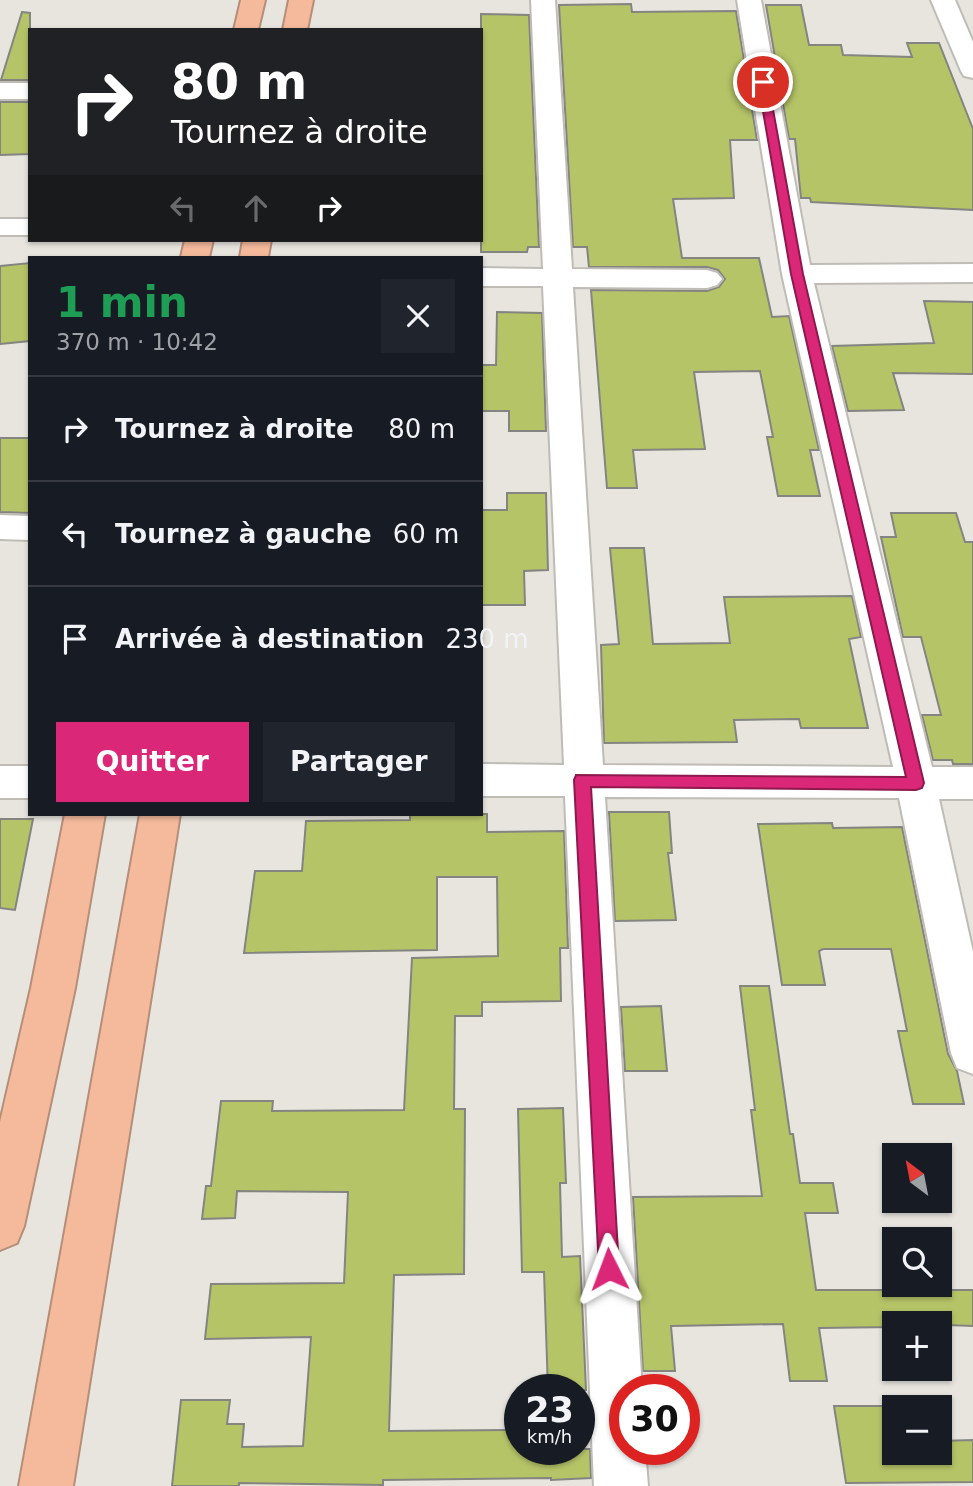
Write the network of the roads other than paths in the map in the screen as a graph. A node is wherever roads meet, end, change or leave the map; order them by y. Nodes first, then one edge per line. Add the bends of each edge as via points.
1 (253, 0) edge
2 (301, 0) edge
3 (543, 0) edge
4 (749, 0) edge
5 (943, 0) edge
6 (246, 28) edge
7 (295, 28) edge
8 (973, 71) edge
9 (0, 90) edge
10 (28, 91) edge
11 (28, 227) edge
12 (0, 228) edge
13 (973, 273) edge
14 (797, 274) junction
15 (483, 277) edge
16 (556, 278) junction
17 (707, 279) dead end
18 (0, 527) edge
19 (28, 528) edge
20 (483, 780) edge
21 (582, 780) junction
22 (0, 782) edge
23 (28, 782) edge
24 (916, 783) junction
25 (973, 783) edge
26 (85, 816) edge
27 (160, 816) edge
28 (973, 1053) edge
29 (0, 1226) edge
30 (46, 1486) edge
31 (621, 1486) edge

1 - 6 highway
2 - 7 highway
3 - 16 street
4 - 14 street
5 - 8 street
9 - 10 street
11 - 12 street
13 - 14 street
14 - 24 street
15 - 16 street
16 - 17 street
16 - 21 street
18 - 19 street
20 - 21 street
21 - 24 street
21 - 31 street
22 - 23 street
24 - 25 street
24 - 28 street
26 - 29 highway via 53,988
27 - 30 highway

